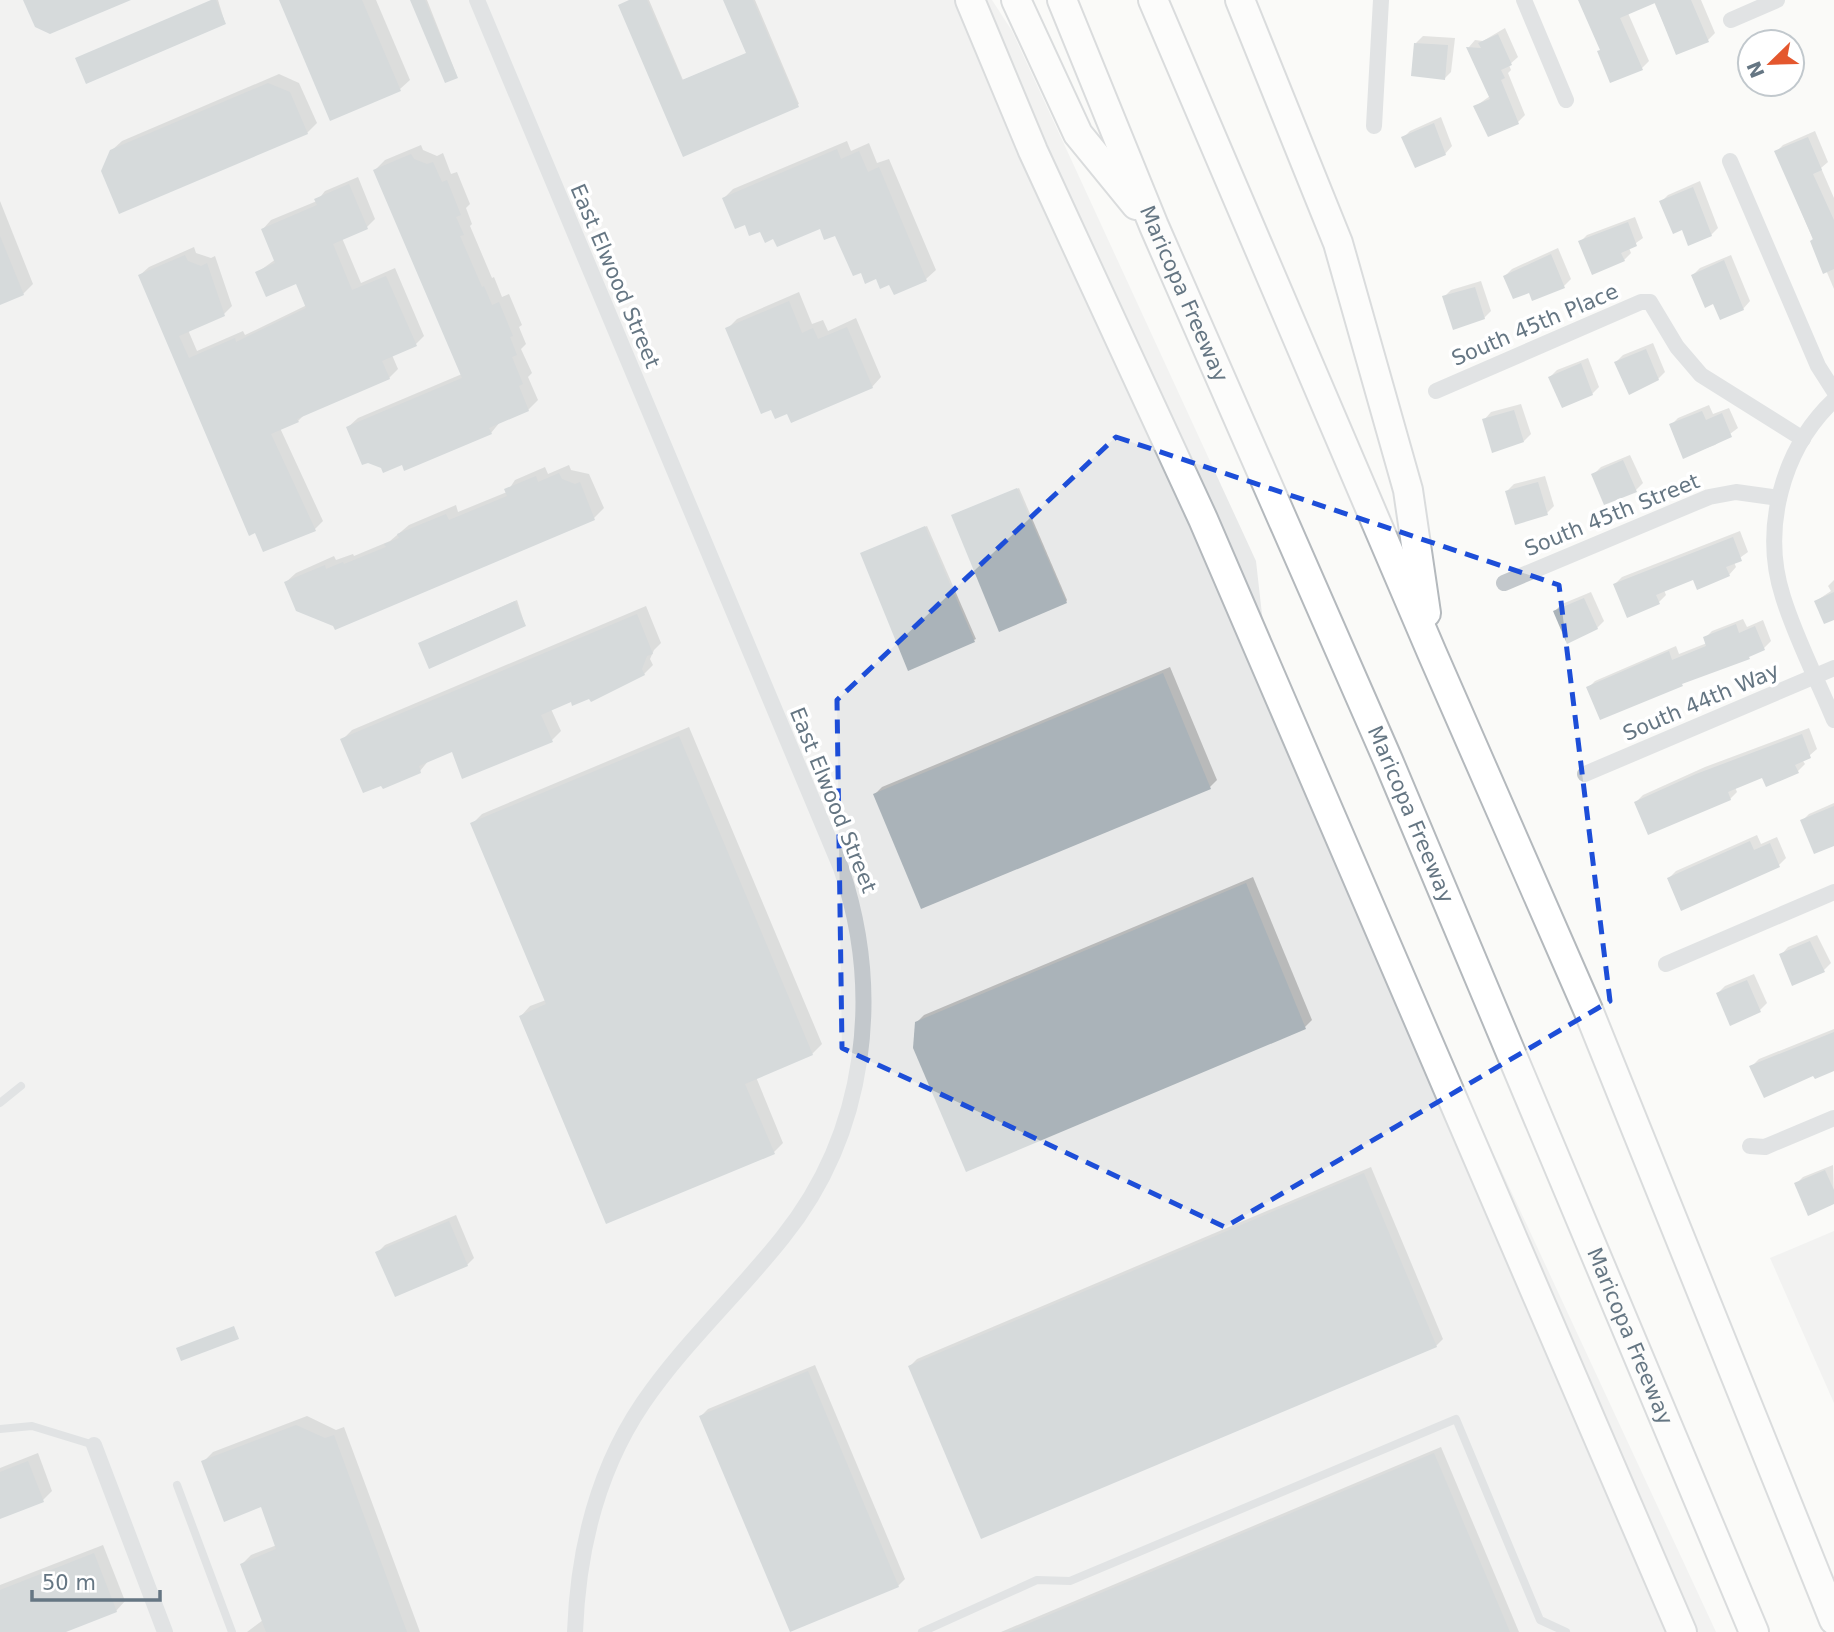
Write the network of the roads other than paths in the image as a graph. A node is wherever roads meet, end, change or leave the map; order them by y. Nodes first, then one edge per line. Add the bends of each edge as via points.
1 (477, 0) edge
2 (950, 0) edge
3 (970, 0) edge
4 (1016, 0) edge
5 (1062, 0) edge
6 (1153, 0) edge
7 (1240, 0) edge
8 (1381, 0) edge
9 (1524, 0) edge
10 (1777, 0) edge
11 (1731, 20) dead end
12 (1566, 100) dead end
13 (1374, 127) dead end
14 (1033, 151) junction
15 (1730, 161) dead end
16 (1154, 226) junction
17 (1436, 391) dead end
18 (1834, 391) edge
19 (1834, 400) edge
20 (1803, 439) junction
21 (1779, 498) junction
22 (1504, 583) dead end
23 (1432, 653) junction
24 (1834, 668) edge
25 (1815, 676) junction
26 (1834, 720) edge
27 (1585, 775) dead end
28 (1834, 892) edge
29 (1666, 964) dead end
30 (21, 1086) dead end
31 (0, 1103) edge
32 (1834, 1118) edge
33 (1750, 1146) dead end
34 (0, 1429) edge
35 (94, 1445) joint
36 (177, 1485) dead end
37 (1651, 1560) junction
38 (1834, 1620) edge
39 (165, 1632) edge
40 (232, 1632) edge
41 (575, 1632) edge
42 (922, 1632) edge
43 (1566, 1632) edge
44 (1673, 1632) edge
45 (1682, 1632) edge
46 (1754, 1632) edge

1 - 41 street, East Elwood Street via 841,868 854,911 864,987 860,1063 851,1109 834,1149 801,1213 679,1356 624,1436 584,1540
2 - 14 highway
3 - 14 highway
4 - 16 highway via 1078,134
5 - 16 highway, Maricopa Freeway
6 - 23 highway
7 - 23 highway via 1338,243 1408,490
8 - 13 street
9 - 12 street
10 - 11 street
14 - 37 highway via 1203,519
15 - 18 street via 1818,366
16 - 46 highway, Maricopa Freeway via 1388,760
17 - 20 street, South 45th Place via 1650,302 1677,347 1701,374
19 - 20 street
20 - 21 street
21 - 22 street, South 45th Street via 1736,492 1709,497
21 - 25 street via 1775,533 1779,581
23 - 38 highway via 1589,1012
24 - 25 street, South 44th Way
25 - 26 street
25 - 27 street, South 44th Way
28 - 29 street
30 - 31 lane
32 - 33 street via 1765,1147
34 - 35 lane via 32,1426
35 - 39 street
36 - 40 lane
37 - 44 highway
37 - 45 highway
42 - 43 lane via 1037,1580 1070,1581 1456,1419 1540,1620

